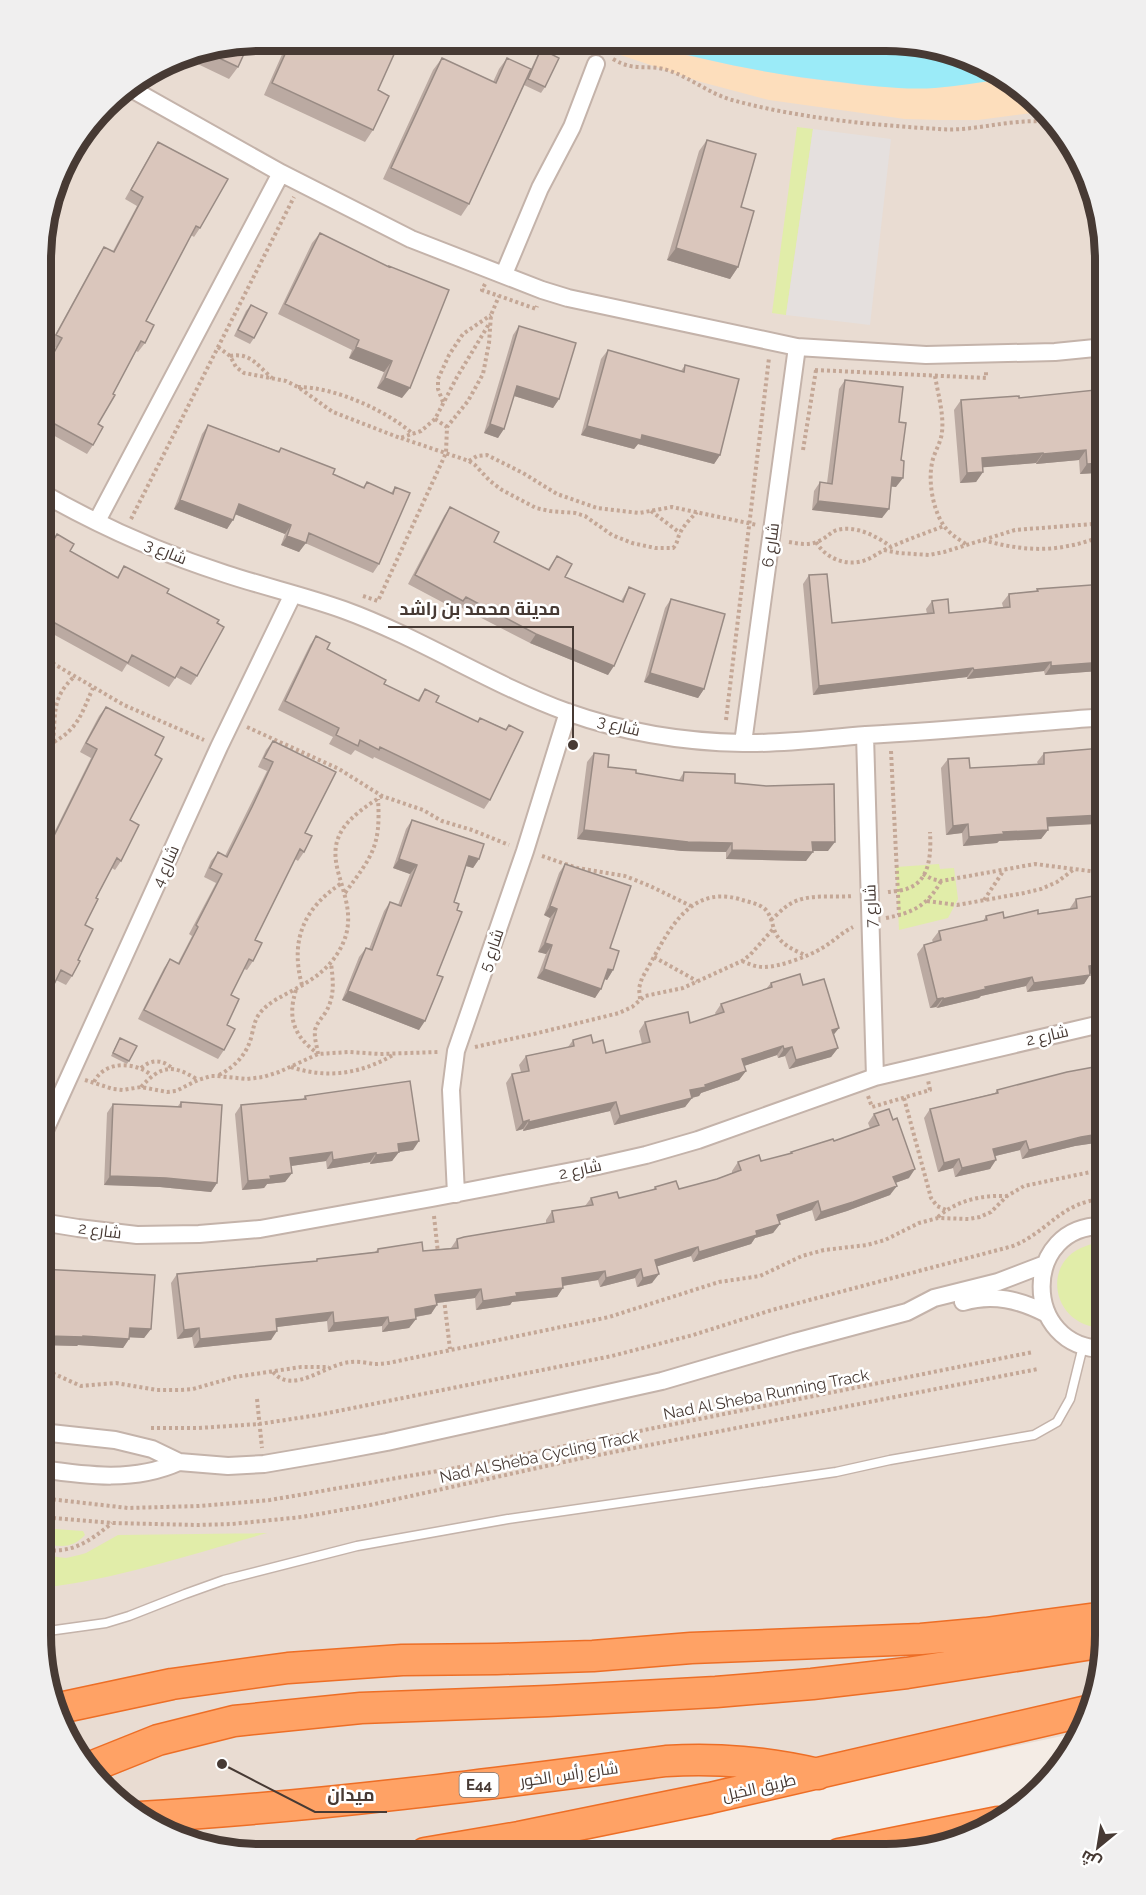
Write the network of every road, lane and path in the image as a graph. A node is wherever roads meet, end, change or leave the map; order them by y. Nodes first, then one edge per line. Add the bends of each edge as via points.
1 (584, 51) edge
2 (600, 57) junction
3 (137, 92) edge
4 (1042, 122) edge
5 (281, 173) junction
6 (301, 183) junction
7 (504, 274) junction
8 (499, 296) dead end
9 (491, 315) junction
10 (490, 323) junction
11 (771, 341) junction
12 (218, 347) junction
13 (796, 347) junction
14 (1095, 348) edge
15 (230, 356) junction
16 (935, 376) dead end
17 (272, 378) junction
18 (298, 387) junction
19 (444, 403) junction
20 (435, 419) junction
21 (447, 427) junction
22 (413, 434) junction
23 (400, 438) junction
24 (446, 453) junction
25 (469, 461) junction
26 (51, 498) edge
27 (578, 503) junction
28 (651, 511) junction
29 (697, 512) junction
30 (575, 513) junction
31 (97, 521) junction
32 (748, 523) junction
33 (1095, 524) edge
34 (944, 526) junction
35 (124, 533) junction
36 (771, 533) junction
37 (680, 534) junction
38 (1095, 539) edge
39 (980, 540) junction
40 (816, 542) junction
41 (967, 544) junction
42 (891, 547) junction
43 (884, 550) junction
44 (293, 594) junction
45 (358, 594) dead end
46 (51, 662) edge
47 (74, 676) junction
48 (93, 688) junction
49 (568, 712) junction
50 (1095, 718) edge
51 (232, 720) junction
52 (890, 734) junction
53 (865, 735) junction
54 (54, 739) junction
55 (51, 740) edge
56 (723, 742) junction
57 (743, 743) junction
58 (219, 747) junction
59 (51, 761) edge
60 (380, 797) junction
61 (930, 832) dead end
62 (525, 851) junction
63 (1004, 870) junction
64 (1073, 870) junction
65 (1095, 870) edge
66 (1091, 871) junction
67 (1095, 872) edge
68 (923, 874) junction
69 (941, 881) junction
70 (342, 883) junction
71 (898, 891) junction
72 (345, 893) junction
73 (870, 895) junction
74 (927, 901) junction
75 (984, 901) junction
76 (691, 906) junction
77 (899, 915) junction
78 (771, 920) junction
79 (871, 920) junction
80 (774, 928) junction
81 (805, 956) junction
82 (654, 957) junction
83 (742, 961) junction
84 (331, 962) junction
85 (697, 981) junction
86 (302, 986) junction
87 (297, 988) junction
88 (640, 999) junction
89 (1095, 1025) edge
90 (456, 1051) junction
91 (318, 1054) junction
92 (393, 1054) junction
93 (924, 1065) junction
94 (290, 1067) junction
95 (141, 1068) junction
96 (173, 1069) junction
97 (71, 1075) junction
98 (151, 1076) junction
99 (217, 1076) junction
100 (869, 1079) junction
101 (198, 1080) junction
102 (94, 1082) junction
103 (141, 1087) junction
104 (904, 1098) junction
105 (51, 1118) edge
106 (1095, 1171) edge
107 (456, 1194) junction
108 (1007, 1197) junction
109 (432, 1198) junction
110 (1095, 1201) edge
111 (946, 1210) junction
112 (938, 1218) junction
113 (51, 1224) edge
114 (1095, 1227) edge
115 (439, 1256) edge
116 (1045, 1264) junction
117 (443, 1291) edge
118 (906, 1312) junction
119 (1047, 1314) junction
120 (1083, 1346) junction
121 (1095, 1348) edge
122 (450, 1349) junction
123 (1033, 1352) dead end
124 (330, 1367) junction
125 (1038, 1369) dead end
126 (51, 1372) edge
127 (273, 1372) junction
128 (256, 1399) dead end
129 (259, 1424) junction
130 (139, 1428) dead end
131 (51, 1433) edge
132 (179, 1462) junction
133 (264, 1464) junction
134 (51, 1470) edge
135 (51, 1499) edge
136 (51, 1518) edge
137 (112, 1523) junction
138 (51, 1550) edge
139 (1095, 1618) edge
140 (51, 1630) edge
141 (1095, 1644) edge
142 (64, 1707) edge
143 (1080, 1713) edge
144 (96, 1765) edge
145 (818, 1774) junction
146 (155, 1816) edge
147 (964, 1829) edge
148 (474, 1844) edge
149 (890, 1844) edge

1 - 2 path
2 - 4 path via 634,68 668,70 732,100 812,117 940,130 1013,121
2 - 7 street
3 - 5 street
5 - 6 street
5 - 31 street
6 - 7 street via 411,239
6 - 12 path
7 - 11 street via 568,298
8 - 9 path
9 - 10 path
9 - 19 path via 464,334 449,355 438,379
10 - 19 path
10 - 21 path via 483,374
11 - 13 street
11 - 32 path
12 - 15 path
12 - 35 path
13 - 14 street via 926,355
13 - 36 street, شارع 6
15 - 17 path via 244,355
15 - 17 path via 244,373
16 - 34 path via 943,430 931,478
17 - 18 path
18 - 22 path via 333,392 388,415
18 - 23 path via 333,412
19 - 20 path
20 - 21 path
20 - 22 path
21 - 24 path
22 - 23 path
23 - 24 path
24 - 25 path
24 - 45 path via 378,601
25 - 27 path via 487,455
25 - 30 path via 496,486 522,502 550,511
26 - 31 street, شارع 3
27 - 28 path via 639,513
27 - 30 path
28 - 29 path via 672,507
28 - 37 path
29 - 32 path
29 - 37 path
30 - 37 path via 621,540 655,548 673,548
31 - 35 street, شارع 3
32 - 36 path
32 - 56 path
33 - 39 path via 1015,530
34 - 41 path
34 - 42 path
35 - 44 street, شارع 3 via 225,574
36 - 40 path via 800,544
36 - 57 street, شارع 6
38 - 39 path via 1039,549
39 - 41 path
40 - 42 path via 835,531 848,530 867,533
40 - 43 path via 835,560 866,560
41 - 43 path via 929,555
42 - 43 path
44 - 49 street, شارع 3 via 396,631 485,677
44 - 51 street, شارع 4
46 - 47 path
47 - 48 path
47 - 54 path via 56,702
48 - 54 path via 75,726
48 - 58 path
49 - 56 street, شارع 3 via 626,729
49 - 62 street, شارع 5
50 - 52 street, شارع 3
51 - 58 street, شارع 4
51 - 60 path via 339,769
52 - 53 street, شارع 3
52 - 71 path
53 - 57 street, شارع 3
53 - 73 street, شارع 7
54 - 55 path
54 - 59 path
56 - 57 street, شارع 3
58 - 97 street, شارع 4
60 - 62 path
60 - 70 path via 349,820 341,832 335,860
60 - 72 path via 376,845
61 - 68 path via 930,860
62 - 76 path via 577,868 631,878
62 - 90 street, شارع 5
63 - 64 path via 1035,864
63 - 69 path
63 - 75 path
64 - 66 path
64 - 75 path via 1041,889
65 - 66 path
66 - 67 path
68 - 69 path
68 - 71 path via 912,887
69 - 74 path
70 - 72 path
70 - 86 path via 315,904 306,919 297,952
71 - 73 path
71 - 77 path
72 - 84 path via 345,937
73 - 78 path via 806,898 790,904
73 - 79 street, شارع 7
74 - 75 path via 957,905
74 - 77 path
76 - 78 path via 728,896 762,907
76 - 82 path via 678,918
77 - 79 path
78 - 80 path
79 - 81 path
79 - 100 street, شارع 7
80 - 81 path via 783,944
80 - 83 path
81 - 83 path via 766,967
82 - 85 path
82 - 88 path via 642,978
83 - 85 path
84 - 86 path
84 - 91 path via 334,983 327,1009 316,1026
85 - 88 path
86 - 87 path
87 - 91 path via 292,1018 297,1033
87 - 99 path via 264,1008 248,1048 230,1069
88 - 90 path via 619,1013
89 - 93 street, شارع 2
90 - 92 path
90 - 107 street, شارع 5 via 451,1090
91 - 92 path
91 - 94 path
92 - 94 path via 360,1070 342,1073 323,1074
93 - 100 street, شارع 2
93 - 104 path via 930,1090
94 - 99 path via 247,1079
95 - 96 path via 160,1061
95 - 98 path
95 - 102 path via 111,1066 97,1075
96 - 98 path
96 - 101 path
97 - 102 path
97 - 105 street, شارع 4
98 - 103 path
99 - 101 path
100 - 104 path via 872,1107
100 - 107 street, شارع 2 via 646,1155
101 - 103 path via 176,1091
102 - 103 path via 113,1089
104 - 111 path via 931,1198
106 - 108 path via 1024,1186
107 - 109 street, شارع 2
108 - 111 path via 992,1196
108 - 112 path via 980,1217
109 - 113 street, شارع 2 via 260,1229 199,1234 137,1235
109 - 115 path
110 - 129 path via 1061,1212 1035,1235 1014,1246 653,1346 377,1404
111 - 112 path
112 - 122 path via 885,1240 813,1253 760,1276 718,1281 609,1317
114 - 116 street via 1068,1236
116 - 118 street via 998,1282 934,1298
116 - 119 street via 1041,1284
117 - 122 path
118 - 119 street via 992,1297 1015,1300
118 - 133 street via 662,1381 387,1442
119 - 120 street via 1062,1334
120 - 121 street
120 - 140 lane via 1071,1399 1057,1422 1034,1435 826,1474 508,1519 357,1546 224,1580 106,1623
122 - 124 path via 386,1363 351,1362
123 - 135 path, Nad Al Sheba Running Track via 467,1466 281,1498 128,1508
124 - 127 path
124 - 127 path via 291,1381 284,1381
125 - 137 path, Nad Al Sheba Cycling Track via 578,1459 336,1512 232,1524
126 - 127 path via 81,1386 116,1383 166,1390 193,1389 235,1377
128 - 129 path
129 - 130 path
129 - 133 path
131 - 132 street via 135,1444
132 - 133 street
132 - 134 street via 138,1475
136 - 137 path, Nad Al Sheba Cycling Track
137 - 138 path via 77,1547
139 - 142 highway via 921,1639 288,1668 172,1684
141 - 144 highway via 907,1673 716,1692 361,1708 234,1722 158,1740
143 - 145 highway, طريق الخيل / E44
145 - 146 highway, شارع رأس الخور / E44 via 742,1761 666,1761 427,1792
145 - 148 highway, طريق الخيل / E44
147 - 149 highway

